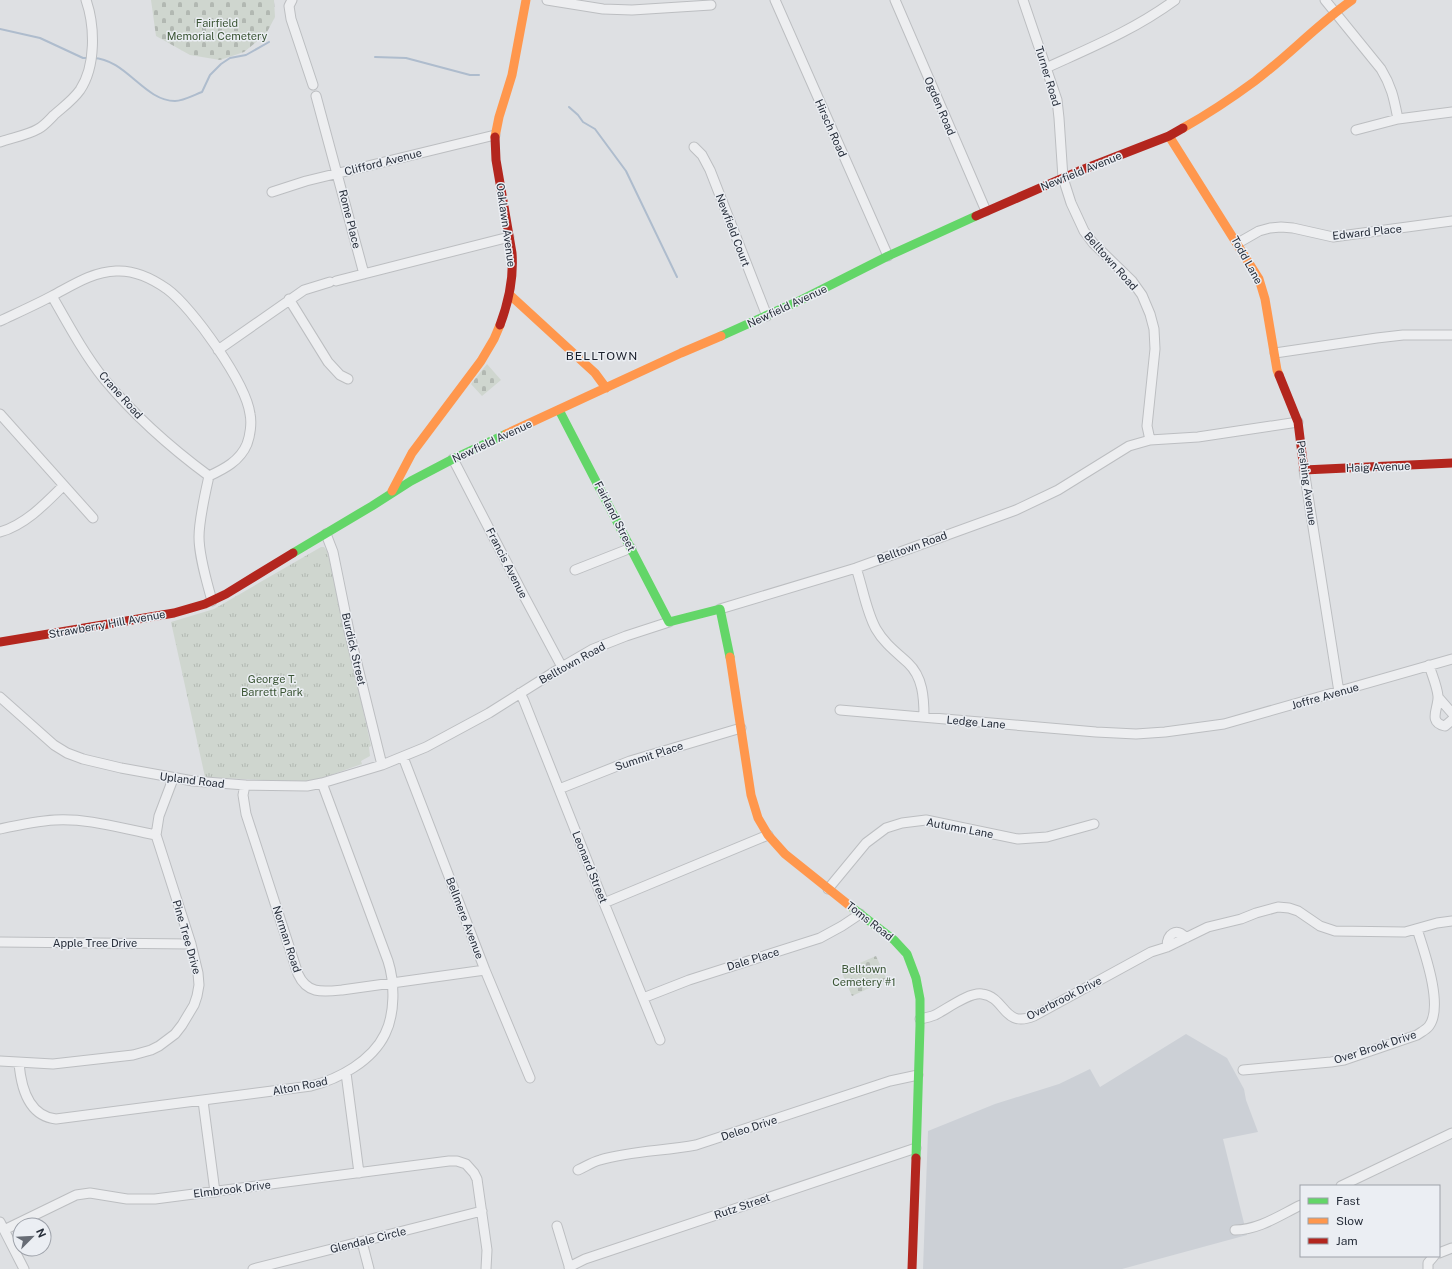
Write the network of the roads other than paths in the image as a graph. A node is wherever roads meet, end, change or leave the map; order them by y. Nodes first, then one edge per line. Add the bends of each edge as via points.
1 (86, 0) edge
2 (292, 0) edge
3 (526, 0) edge
4 (547, 0) edge
5 (775, 0) edge
6 (894, 0) edge
7 (1023, 0) edge
8 (1175, 0) edge
9 (1325, 0) edge
10 (1352, 0) edge
11 (711, 5) dead end
12 (1335, 12) junction
13 (1046, 68) junction
14 (313, 85) dead end
15 (316, 96) dead end
16 (1452, 112) edge
17 (1398, 119) junction
18 (1356, 130) dead end
19 (495, 135) junction
20 (1169, 136) junction
21 (0, 142) edge
22 (694, 147) dead end
23 (338, 174) junction
24 (1063, 178) junction
25 (272, 192) dead end
26 (986, 211) junction
27 (1452, 221) edge
28 (509, 237) junction
29 (1238, 243) junction
30 (888, 256) junction
31 (364, 274) junction
32 (510, 295) junction
33 (52, 296) junction
34 (289, 299) junction
35 (767, 316) junction
36 (0, 321) edge
37 (1452, 335) edge
38 (218, 350) junction
39 (1275, 352) junction
40 (348, 379) dead end
41 (606, 388) junction
42 (559, 410) junction
43 (0, 414) edge
44 (1298, 422) junction
45 (1150, 440) junction
46 (453, 459) junction
47 (1452, 464) edge
48 (1304, 470) junction
49 (209, 476) junction
50 (63, 486) junction
51 (392, 491) junction
52 (93, 518) dead end
53 (0, 532) edge
54 (326, 534) junction
55 (631, 548) junction
56 (856, 568) junction
57 (575, 570) dead end
58 (212, 601) junction
59 (720, 609) junction
60 (670, 622) junction
61 (0, 642) edge
62 (1452, 658) edge
63 (1429, 665) junction
64 (562, 667) junction
65 (1339, 692) junction
66 (520, 693) junction
67 (0, 697) edge
68 (1438, 697) junction
69 (840, 710) dead end
70 (1452, 713) edge
71 (924, 717) junction
72 (1452, 720) edge
73 (741, 728) junction
74 (1197, 728) joint
75 (403, 757) junction
76 (382, 765) junction
77 (174, 779) junction
78 (322, 783) junction
79 (245, 785) junction
80 (559, 789) junction
81 (1094, 824) dead end
82 (0, 829) edge
83 (156, 835) junction
84 (768, 835) junction
85 (828, 889) junction
86 (604, 903) junction
87 (860, 914) junction
88 (1452, 921) edge
89 (1417, 929) junction
90 (0, 942) edge
91 (191, 944) junction
92 (486, 970) junction
93 (393, 982) junction
94 (642, 998) junction
95 (920, 1019) junction
96 (660, 1040) dead end
97 (0, 1061) edge
98 (19, 1062) junction
99 (1243, 1070) dead end
100 (346, 1073) junction
101 (918, 1075) junction
102 (530, 1078) dead end
103 (203, 1101) junction
104 (1452, 1133) edge
105 (916, 1148) junction
106 (578, 1170) dead end
107 (359, 1173) junction
108 (1343, 1185) edge
109 (215, 1192) junction
110 (1300, 1206) edge
111 (482, 1211) junction
112 (2, 1226) edge
113 (556, 1226) dead end
114 (1235, 1230) dead end
115 (362, 1242) junction
116 (1452, 1248) edge
117 (1440, 1253) edge
118 (1433, 1257) edge
119 (570, 1268) edge
120 (24, 1269) edge
121 (254, 1269) edge
122 (369, 1269) edge
123 (486, 1269) edge
124 (912, 1269) edge
125 (1428, 1269) edge

1 - 21 street via 93,39 87,76 81,89 67,105 37,130
2 - 14 street via 289,6 291,19
3 - 19 street, Oaklawn Avenue via 515,63
4 - 11 street via 603,9 632,10
5 - 30 street, Hirsch Road
6 - 26 street, Ogden Road
7 - 13 street, Turner Road
8 - 13 street via 1125,32
9 - 12 street
10 - 12 street, Newfield Avenue
12 - 17 street via 1387,79 1393,92
12 - 20 street, Newfield Avenue via 1256,80 1213,111
13 - 24 street, Turner Road via 1057,100
15 - 23 street, Rome Place
16 - 17 street
17 - 18 street
19 - 23 street, Clifford Avenue
19 - 28 street, Oaklawn Avenue via 496,160
20 - 24 street, Newfield Avenue
20 - 29 street, Todd Lane
22 - 35 street, Newfield Court via 710,170
23 - 25 street, Clifford Avenue
23 - 31 street, Rome Place
24 - 26 street, Newfield Avenue
24 - 45 street, Belltown Road via 1084,231 1132,281 1146,302 1150,314 1155,343 1147,426
26 - 30 street, Newfield Avenue
27 - 29 street, Edward Place via 1333,237 1293,228 1270,228
28 - 31 street
28 - 32 street, Oaklawn Avenue via 512,268
29 - 39 street, Todd Lane via 1259,279
30 - 35 street, Newfield Avenue
31 - 34 street via 311,287
32 - 41 street via 595,373
32 - 51 street, Oaklawn Avenue via 502,320 488,349 412,453
33 - 36 street
33 - 38 street via 93,276 116,271 135,273 156,282 178,299 191,312
33 - 49 street, Crane Road via 104,379 158,434
34 - 38 street
34 - 40 street via 328,362 340,375
35 - 41 street, Newfield Avenue
37 - 39 street via 1403,335
38 - 49 street via 244,394 251,423 248,443 239,457 227,467
39 - 44 street, Todd Lane via 1277,370
41 - 42 street, Newfield Avenue
42 - 46 street, Newfield Avenue
42 - 55 street, Fairland Street
43 - 50 street
44 - 45 street via 1198,437
44 - 48 street, Pershing Avenue
45 - 56 street, Belltown Road via 1129,446 1032,503
46 - 51 street, Newfield Avenue
46 - 64 street, Francis Avenue
47 - 48 street, Haig Avenue
48 - 65 street, Pershing Avenue
49 - 58 street via 199,538 205,578
50 - 52 street
50 - 53 street via 40,509 20,523
51 - 54 street, Newfield Avenue
54 - 58 street, Newfield Avenue
54 - 76 street, Burdick Street via 333,552 349,631
55 - 57 street
55 - 60 street, Fairland Street
56 - 59 street, Belltown Road
56 - 71 street via 876,628 887,645 909,664 919,681 924,697
58 - 61 street, Strawberry Hill Avenue via 163,615
59 - 60 street, Belltown Road
59 - 73 street, Toms Road
60 - 64 street, Belltown Road via 605,644
62 - 63 street, Joffre Avenue
63 - 65 street, Joffre Avenue
63 - 68 street
64 - 66 street, Belltown Road
65 - 74 street, Joffre Avenue via 1224,724
66 - 75 street, Belltown Road via 453,734
66 - 80 street, Leonard Street
67 - 77 street, Upland Road via 48,740 67,753 98,764
68 - 70 street
68 - 72 street via 1434,714 1440,725 1445,726
69 - 71 street, Ledge Lane
71 - 74 street, Ledge Lane via 1136,734
73 - 80 street, Summit Place via 630,761
73 - 84 street, Toms Road via 754,808
75 - 76 street, Upland Road
75 - 92 street, Bellmere Avenue
76 - 78 street, Upland Road
77 - 79 street, Upland Road
77 - 83 street, Pine Tree Drive via 160,816
78 - 79 street, Upland Road via 299,787
78 - 93 street, Alton Road via 388,961
79 - 93 street, Norman Road via 243,795 246,814 302,981 307,987 319,991
80 - 86 street, Leonard Street
81 - 85 street, Autumn Lane via 1047,837 1018,839 926,820 902,823 886,828 866,843
82 - 83 street via 68,820
83 - 91 street, Pine Tree Drive
84 - 85 street, Toms Road via 785,854
84 - 86 street
85 - 87 street, Toms Road
86 - 94 street, Leonard Street
87 - 94 street, Dale Place via 820,938 689,980
87 - 95 street, Toms Road via 894,940 910,958 920,999
88 - 89 street, Overbrook Drive
89 - 95 street, Overbrook Drive via 1392,933 1335,931 1320,926 1298,911 1278,907 1208,927 1151,952 1034,1016 1014,1018 995,999 977,993 933,1016
89 - 99 street, Over Brook Drive via 1436,1002 1434,1018 1429,1026 1417,1035 1344,1060
90 - 91 street, Apple Tree Drive
91 - 98 street, Pine Tree Drive via 198,973 197,996 192,1010 168,1040 151,1050 133,1055 53,1064
92 - 93 street, Norman Road
92 - 102 street, Bellmere Avenue
93 - 100 street, Alton Road via 391,1009 385,1034 377,1046
94 - 96 street, Leonard Street
95 - 101 street, Toms Road
97 - 98 street, Pine Tree Drive
98 - 103 street, Alton Road via 22,1085 31,1103 44,1117 56,1119
100 - 103 street, Alton Road via 311,1086
100 - 107 street
101 - 105 street, Toms Road
101 - 106 street, Deleo Drive via 890,1080 696,1145 599,1160
103 - 109 street
104 - 108 street
105 - 119 street, Rutz Street via 585,1259
105 - 124 street, Toms Road
107 - 109 street, Elmbrook Drive
107 - 111 street, Elmbrook Drive via 457,1161 466,1164 474,1173
109 - 112 street, Elmbrook Drive via 138,1200 86,1193
110 - 114 street via 1259,1226
111 - 115 street, Glendale Circle
111 - 123 street via 487,1250
112 - 120 street
113 - 119 street
115 - 121 street, Glendale Circle
115 - 122 street
116 - 117 street
118 - 125 street via 1428,1264

